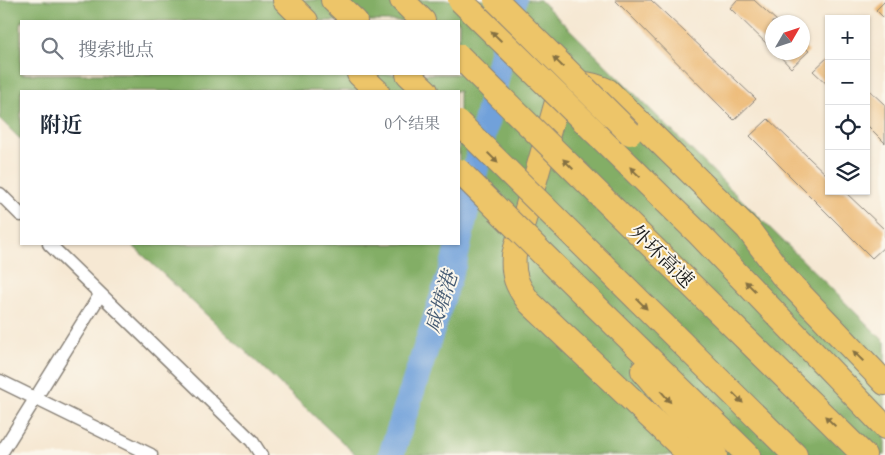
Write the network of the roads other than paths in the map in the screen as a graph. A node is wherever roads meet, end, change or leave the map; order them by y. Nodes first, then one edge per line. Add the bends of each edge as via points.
1 (285, 0) edge
2 (333, 0) edge
3 (402, 0) edge
4 (460, 0) edge
5 (496, 0) edge
6 (305, 20) edge
7 (354, 20) edge
8 (422, 20) edge
9 (460, 57) edge
10 (360, 75) edge
11 (409, 75) edge
12 (376, 90) edge
13 (425, 90) edge
14 (460, 124) edge
15 (460, 172) edge
16 (0, 194) edge
17 (20, 214) edge
18 (50, 245) edge
19 (746, 247) junction
20 (782, 276) junction
21 (100, 295) junction
22 (619, 328) junction
23 (808, 346) junction
24 (0, 381) edge
25 (885, 383) edge
26 (34, 399) junction
27 (885, 427) edge
28 (0, 454) edge
29 (151, 455) edge
30 (261, 455) edge
31 (690, 455) edge
32 (715, 455) edge
33 (748, 455) edge
34 (795, 455) edge
35 (864, 455) edge

1 - 6 highway
2 - 7 highway
3 - 8 highway
23 -> 4 highway, bridge
19 -> 5 highway, bridge
35 -> 9 highway, 外环高速, bridge
10 - 12 highway
11 - 13 highway
14 -> 34 highway, bridge
15 - 22 highway, bridge
16 - 17 street
18 - 21 street
19 - 20 highway
19 - 23 highway
25 -> 20 highway
20 - 31 highway via 748,229 608,91 590,83 570,86 558,98 514,255 513,272 518,288
21 - 26 street
21 - 30 street via 252,441
22 -> 32 highway via 643,370
22 - 33 highway
23 - 27 highway
24 - 26 street
26 - 28 street
26 - 29 street

